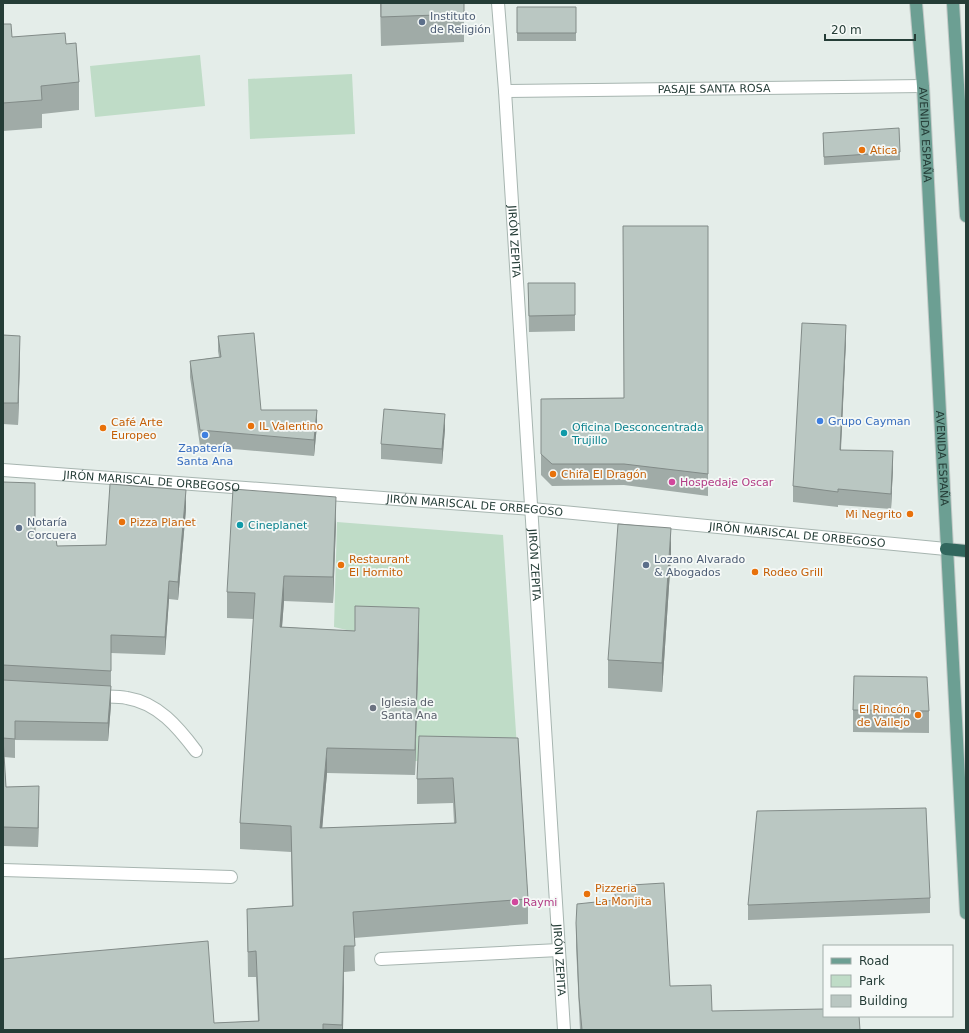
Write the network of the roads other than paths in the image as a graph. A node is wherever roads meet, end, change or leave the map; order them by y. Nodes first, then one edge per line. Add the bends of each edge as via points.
1 (498, 3) edge
2 (916, 3) edge
3 (953, 3) edge
4 (923, 86) junction
5 (505, 91) junction
6 (966, 216) edge
7 (3, 470) edge
8 (532, 509) junction
9 (946, 549) junction
10 (966, 551) edge
11 (81, 696) edge
12 (196, 751) dead end
13 (3, 870) edge
14 (231, 876) dead end
15 (966, 913) edge
16 (559, 950) junction
17 (381, 959) dead end
18 (564, 1030) edge

1 - 5 street, JIRÓN ZEPITA
2 - 4 main road, AVENIDA ESPAÑA
3 - 6 main road
4 - 5 street, PASAJE SANTA ROSA
4 - 9 main road, AVENIDA ESPAÑA
5 - 8 street, JIRÓN ZEPITA
7 - 8 street, JIRÓN MARISCAL DE ORBEGOSO
8 - 9 street, JIRÓN MARISCAL DE ORBEGOSO
8 - 16 street, JIRÓN ZEPITA
9 - 10 highway
9 - 15 main road, AVENIDA ESPAÑA
11 - 12 street via 128,698 153,706 180,729
13 - 14 street
16 - 17 street
16 - 18 street, JIRÓN ZEPITA

